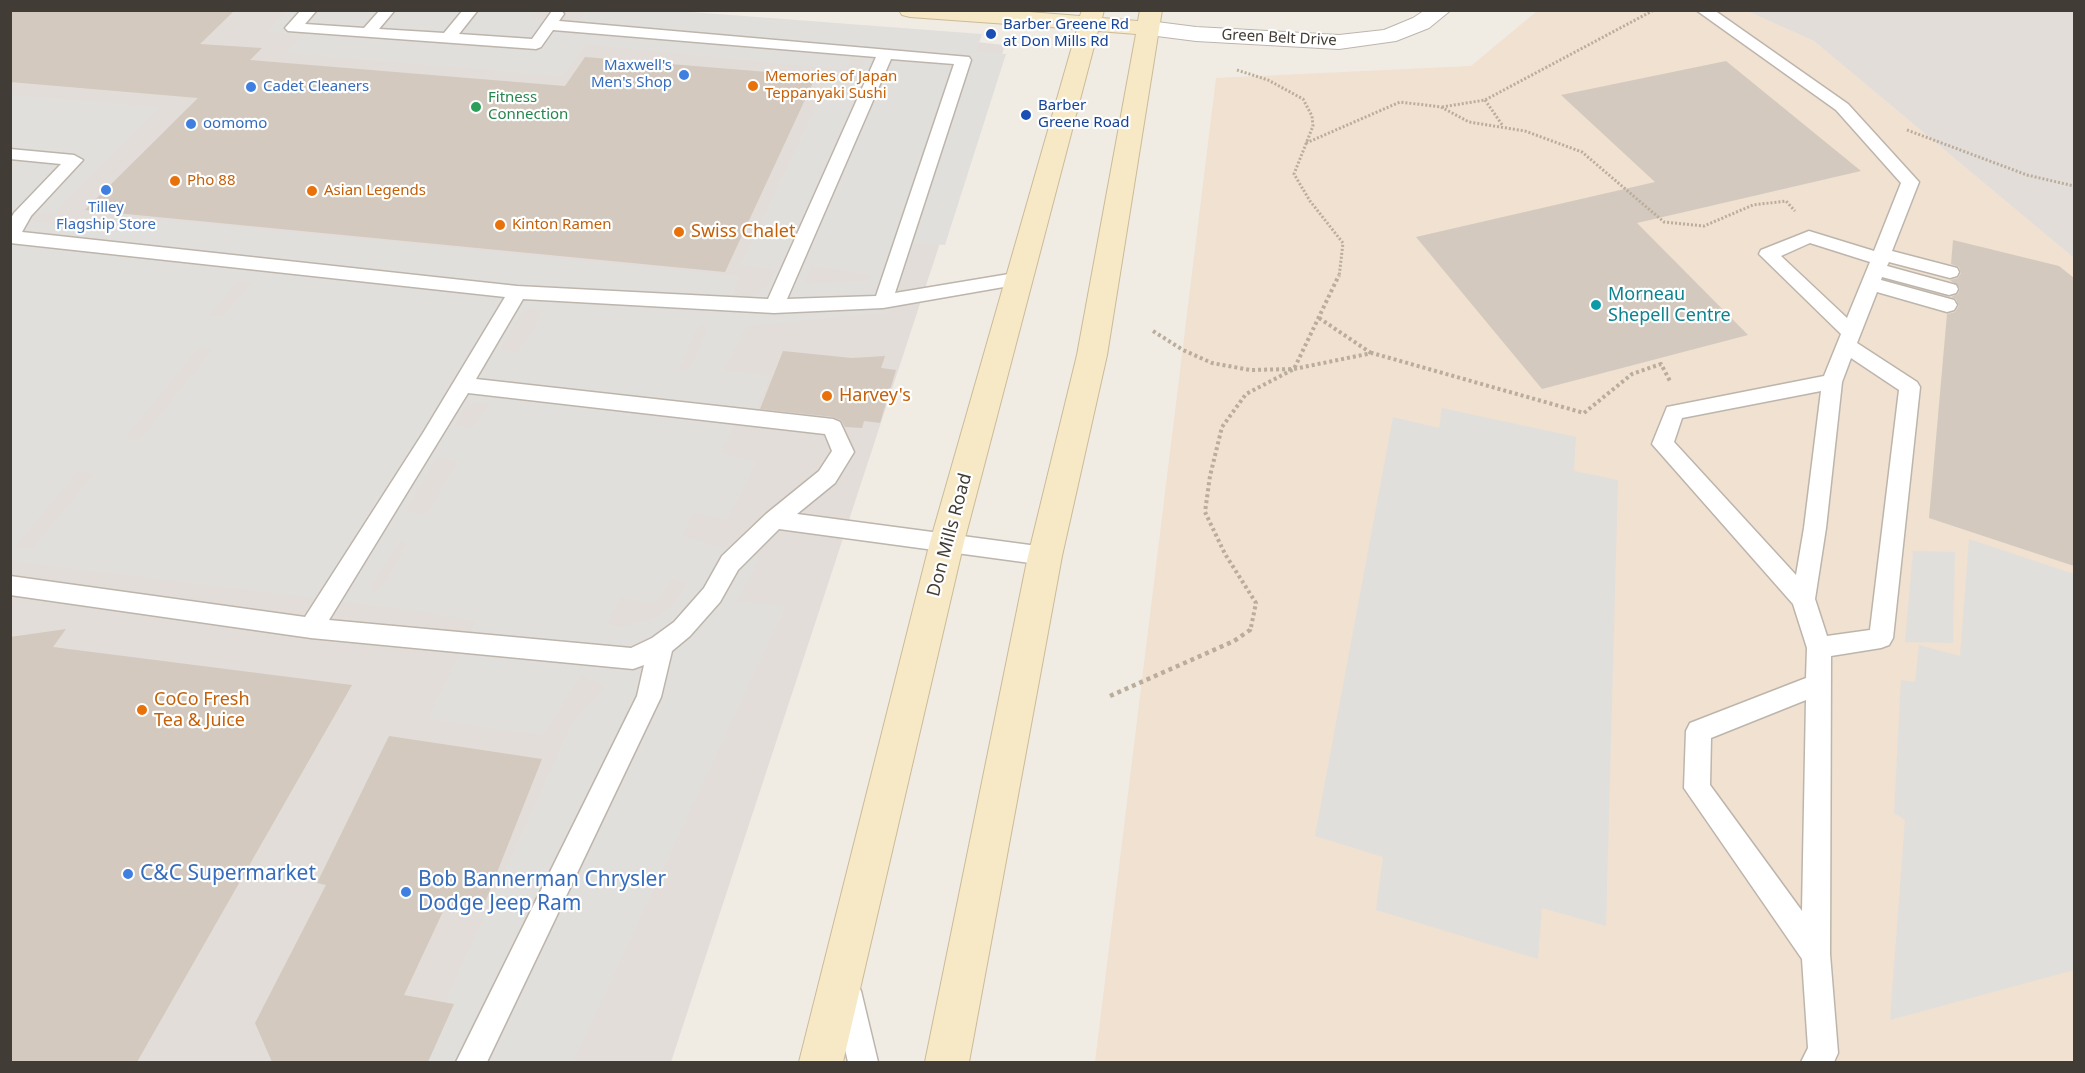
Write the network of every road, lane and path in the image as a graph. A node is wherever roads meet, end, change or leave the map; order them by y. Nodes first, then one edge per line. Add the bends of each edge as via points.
1 (310, 10) edge
2 (388, 10) edge
3 (471, 10) edge
4 (560, 10) edge
5 (910, 10) edge
6 (1440, 10) edge
7 (1654, 10) edge
8 (1703, 10) edge
9 (1092, 17) edge
10 (1150, 19) edge
11 (549, 25) junction
12 (368, 33) junction
13 (448, 38) junction
14 (886, 53) junction
15 (1232, 68) dead end
16 (1485, 100) junction
17 (1442, 107) junction
18 (1853, 118) junction
19 (1504, 127) junction
20 (1306, 144) junction
21 (10, 154) edge
22 (2074, 186) edge
23 (1797, 213) dead end
24 (11, 237) edge
25 (1878, 267) junction
26 (1021, 278) junction
27 (517, 292) junction
28 (883, 302) junction
29 (774, 306) junction
30 (1318, 318) junction
31 (1153, 331) dead end
32 (1849, 339) junction
33 (1372, 353) junction
34 (1294, 369) junction
35 (1832, 382) junction
36 (461, 385) junction
37 (1720, 404) junction
38 (774, 520) junction
39 (947, 542) junction
40 (1045, 556) junction
41 (10, 585) edge
42 (1803, 600) junction
43 (311, 628) junction
44 (661, 645) junction
45 (1819, 648) junction
46 (1819, 684) junction
47 (1110, 696) dead end
48 (1816, 954) junction
49 (842, 972) junction
50 (471, 1062) edge
51 (821, 1062) edge
52 (863, 1062) edge
53 (947, 1062) edge
54 (1816, 1062) edge

1 - 12 lane via 293,28
2 - 12 lane
3 - 13 lane
4 - 11 lane
5 - 9 main road
6 - 10 street, Green Belt Drive via 1421,23 1388,36 1339,42 1196,34
7 - 16 path
8 - 18 lane
9 - 10 main road
9 - 26 main road, Don Mills Road
10 - 40 main road via 1092,355
11 - 13 lane via 536,44
11 - 14 lane
12 - 13 lane
14 - 28 lane via 963,60
14 - 29 lane
15 - 20 path via 1268,80 1303,99 1312,116
16 - 17 path
16 - 19 path
17 - 19 path via 1468,122
17 - 20 path via 1400,102
18 - 22 path via 1912,131 2027,175
18 - 25 lane via 1910,182
19 - 23 path via 1582,152 1664,222 1704,226 1754,205 1786,201
20 - 30 path via 1294,174 1342,243 1339,276
21 - 24 lane via 74,160 23,213
24 - 27 lane
25 - 25 lane via 1949,289
25 - 32 lane
25 - 32 lane via 1809,237 1768,254
26 - 28 lane
26 - 39 main road, Don Mills Road
27 - 29 lane
27 - 36 lane
28 - 29 lane
30 - 33 path
30 - 34 path
31 - 34 path via 1212,363 1250,370
32 - 35 lane
32 - 45 lane via 1910,387 1881,638
33 - 34 path
33 - 37 path via 1584,412 1632,374 1660,364 1680,392
34 - 47 path via 1246,394 1222,427 1210,476 1205,512 1225,554 1256,603 1250,630 1234,641
35 - 37 lane
35 - 42 lane
36 - 38 lane via 833,427 843,452 827,477
36 - 43 lane
37 - 42 lane via 1674,412 1663,444
38 - 39 lane
38 - 44 lane via 730,563 712,595 690,621
39 - 40 lane
39 - 49 main road, Don Mills Road
40 - 53 main road
41 - 43 lane
42 - 45 lane
43 - 44 lane via 633,659
44 - 50 lane via 649,697
45 - 46 lane
46 - 48 lane
46 - 48 lane via 1699,731 1697,788
48 - 54 lane via 1823,1053
49 - 51 main road, Don Mills Road
49 - 52 lane

